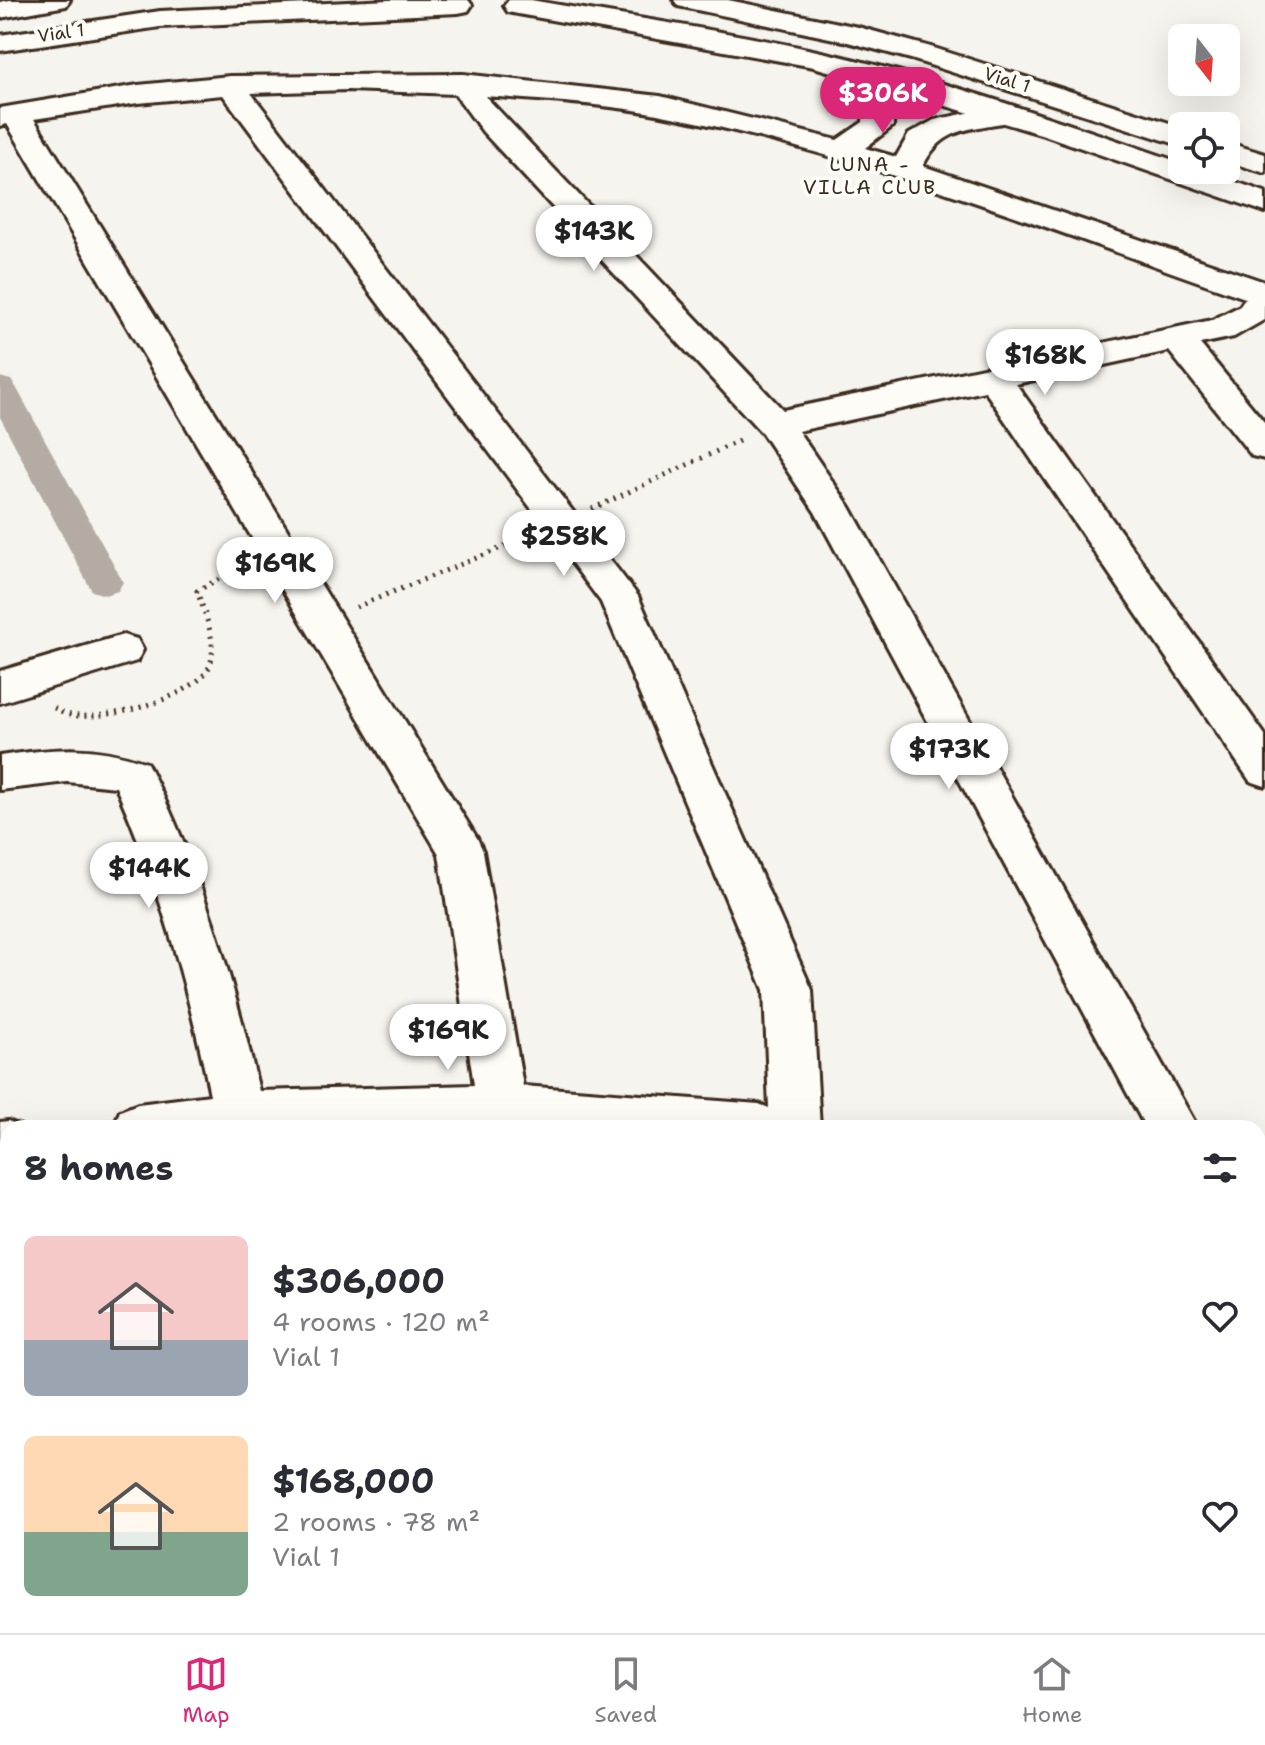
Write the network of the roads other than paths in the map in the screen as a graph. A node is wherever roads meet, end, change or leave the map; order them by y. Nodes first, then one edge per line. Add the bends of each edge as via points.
1 (56, 0) edge
2 (688, 0) edge
3 (452, 2) edge
4 (526, 3) edge
5 (0, 10) edge
6 (0, 43) edge
7 (872, 74) junction
8 (463, 83) junction
9 (230, 85) junction
10 (1006, 114) junction
11 (8, 115) edge
12 (1168, 133) edge
13 (842, 150) junction
14 (1240, 156) edge
15 (1265, 164) edge
16 (905, 171) junction
17 (1265, 203) edge
18 (1265, 293) edge
19 (1177, 339) junction
20 (994, 378) junction
21 (775, 424) junction
22 (1265, 447) edge
23 (123, 650) dead end
24 (13, 684) edge
25 (1265, 769) edge
26 (0, 773) edge
27 (502, 1108) junction
28 (239, 1115) junction
29 (200, 1120) edge
30 (656, 1120) edge
31 (795, 1120) edge
32 (1169, 1120) edge

1 - 5 street, Vial 1
2 - 12 street, Vial 1 via 892,45
3 - 4 street, Vial 1 via 487,9
3 - 6 street, Vial 1 via 160,19
4 - 7 street, Vial 1
7 - 10 street, Vial 1
7 - 13 street via 878,126
8 - 9 street
8 - 13 street via 672,107
8 - 21 street via 494,126
9 - 11 street
9 - 31 street via 618,596 788,990
10 - 16 street via 945,126 920,140
10 - 17 street, Vial 1
11 - 27 street via 461,851
13 - 16 street
14 - 15 street
16 - 18 street
18 - 19 street via 1252,313 1222,329
19 - 20 street
19 - 22 street
20 - 21 street
20 - 25 street
21 - 32 street via 831,507
23 - 24 street
26 - 28 street via 79,762 132,775 163,839 214,999
27 - 28 street
27 - 30 street
28 - 29 street

